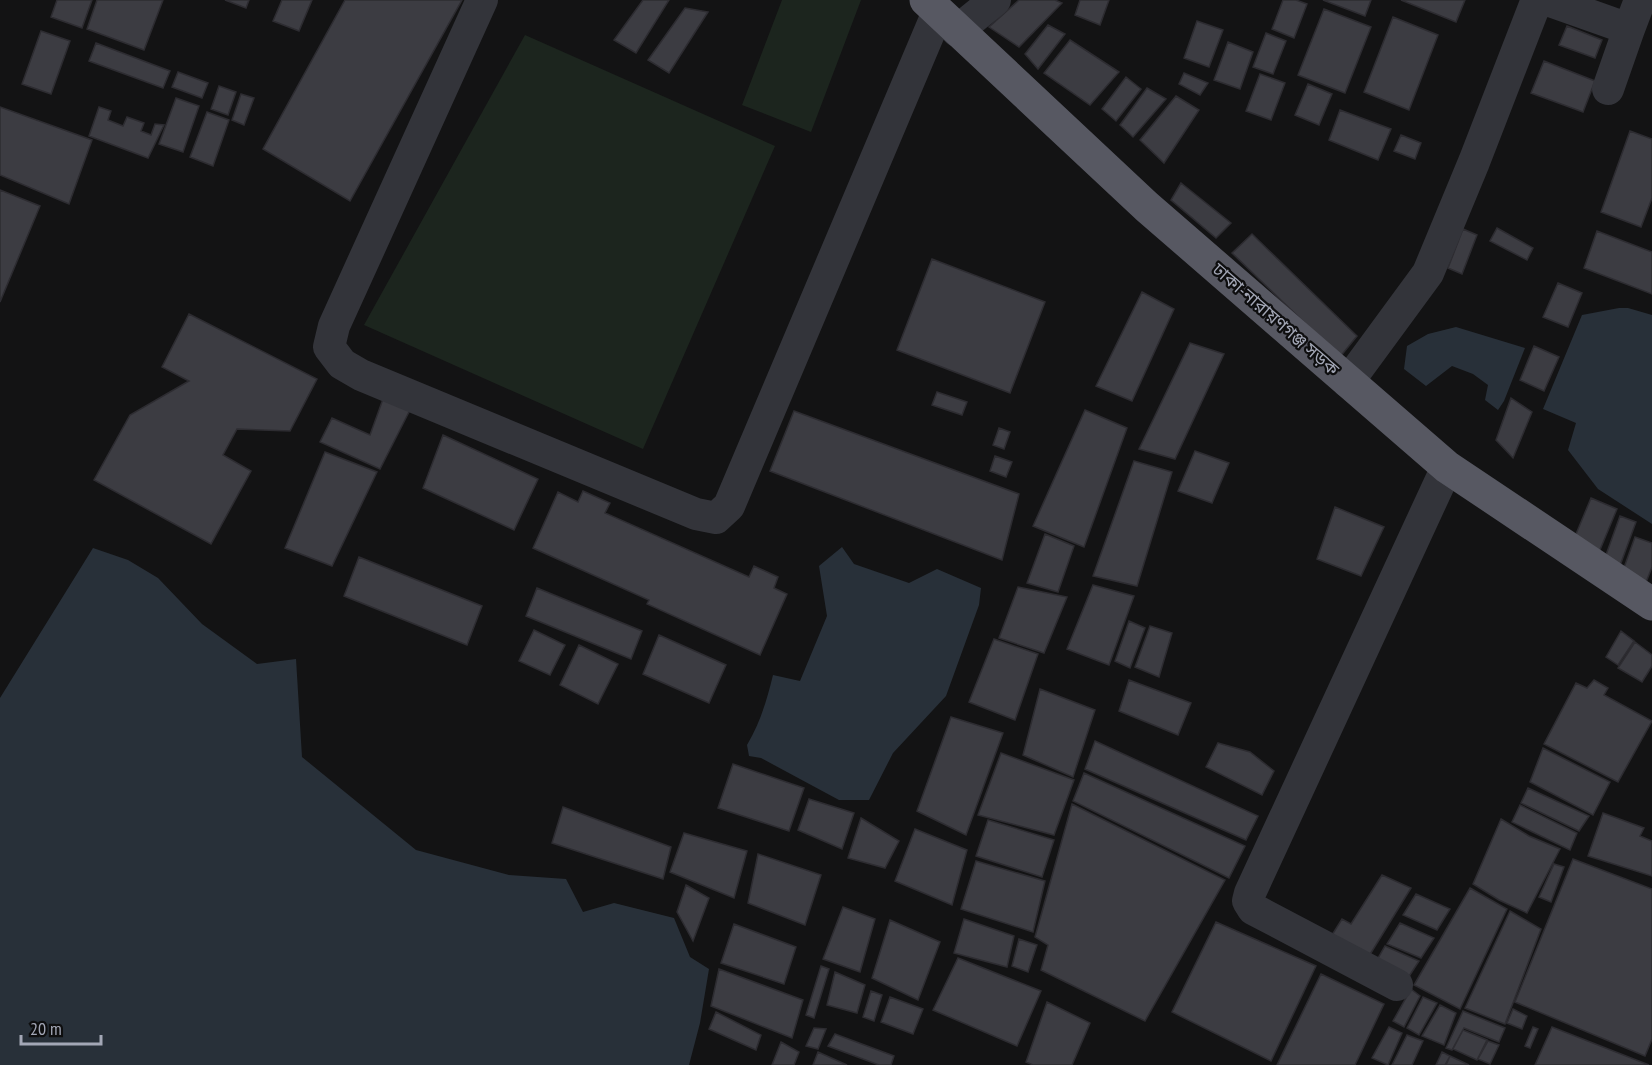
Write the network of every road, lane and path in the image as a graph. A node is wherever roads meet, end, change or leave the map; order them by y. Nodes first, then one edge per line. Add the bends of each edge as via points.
1 (482, 0) edge
2 (995, 0) edge
3 (1546, 0) edge
4 (1640, 0) edge
5 (941, 14) edge
6 (1629, 29) junction
7 (1608, 89) dead end
8 (1348, 382) junction
9 (1447, 467) junction
10 (1652, 604) edge
11 (1397, 985) dead end

1 - 5 street via 334,326 329,347 342,364 361,375 696,514 716,518 729,506
2 - 5 street
3 - 6 street
3 - 8 street via 1536,2 1428,273
4 - 6 street
5 - 8 highway, ঢাকা-নারায়ণগঞ্জ সড়ক via 1147,207
6 - 7 street
8 - 9 highway, ঢাকা-নারায়ণগঞ্জ সড়ক
9 - 10 highway, ঢাকা-নারায়ণগঞ্জ সড়ক
9 - 11 street via 1248,902 1252,909

